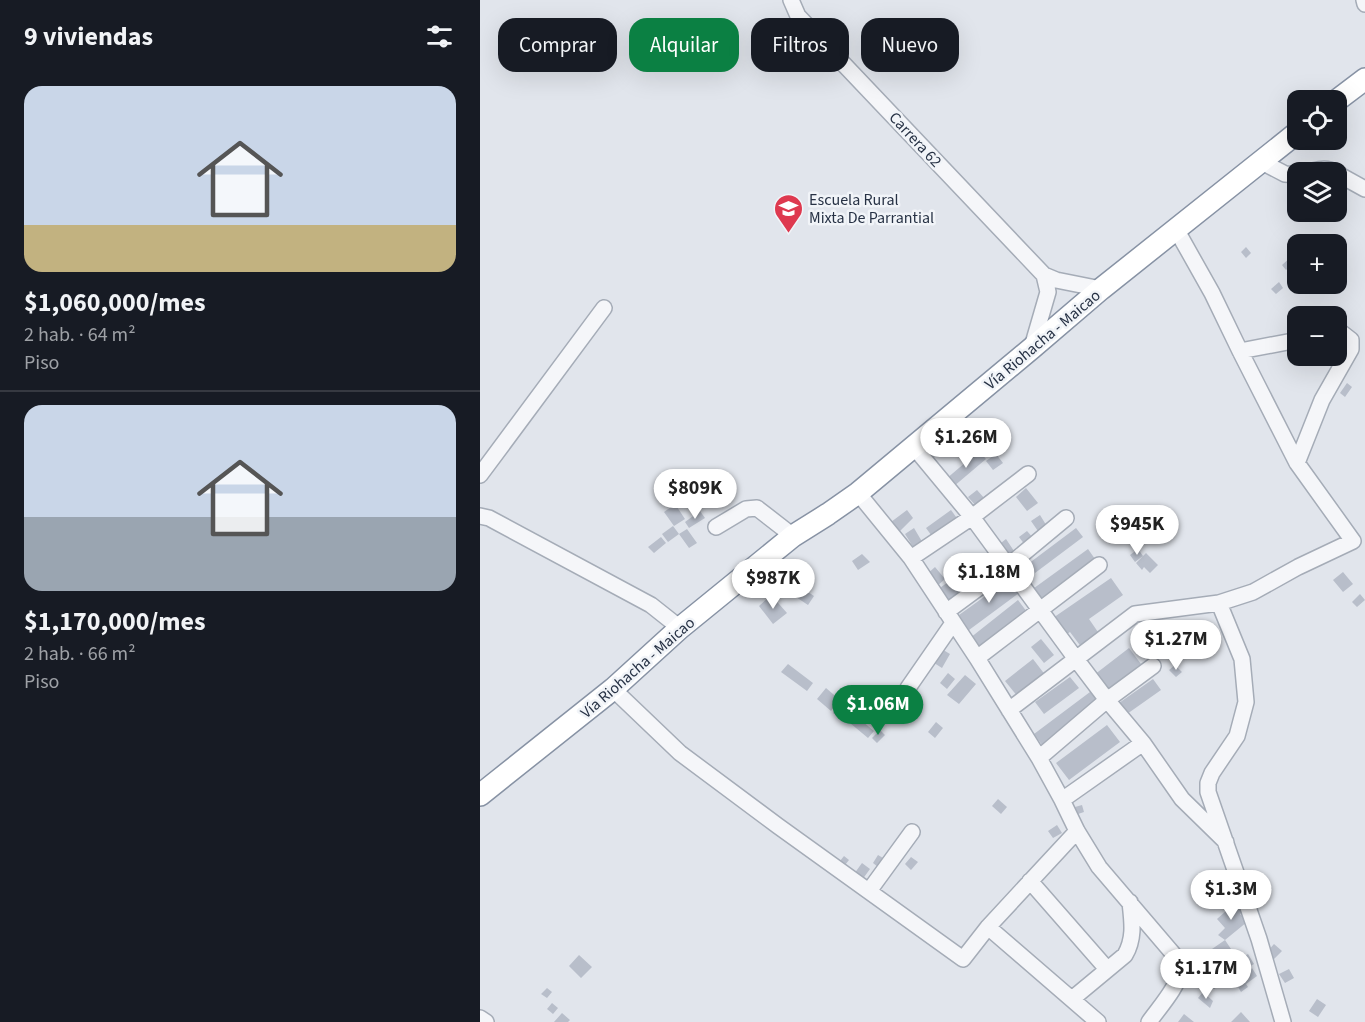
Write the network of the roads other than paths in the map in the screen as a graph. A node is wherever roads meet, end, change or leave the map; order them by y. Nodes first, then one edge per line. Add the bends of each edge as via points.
1 (791, 0) edge
2 (1364, 0) edge
3 (1365, 4) edge
4 (1365, 79) edge
5 (1347, 93) edge
6 (1287, 140) edge
7 (1260, 161) junction
8 (1287, 174) edge
9 (1347, 179) edge
10 (1365, 189) edge
11 (1176, 229) junction
12 (1044, 275) junction
13 (1101, 289) junction
14 (604, 309) dead end
15 (1347, 337) edge
16 (1287, 342) edge
17 (1032, 348) junction
18 (1240, 351) junction
19 (1347, 356) edge
20 (1341, 366) edge
21 (914, 447) junction
22 (1297, 463) junction
23 (1028, 474) dead end
24 (480, 475) edge
25 (858, 493) junction
26 (480, 516) edge
27 (972, 517) junction
28 (1066, 518) dead end
29 (716, 527) dead end
30 (793, 536) junction
31 (911, 558) junction
32 (1099, 565) dead end
33 (1007, 567) junction
34 (1220, 603) junction
35 (1040, 609) junction
36 (950, 617) junction
37 (680, 628) junction
38 (977, 658) junction
39 (1076, 659) junction
40 (1153, 666) dead end
41 (908, 688) dead end
42 (613, 689) junction
43 (1107, 700) junction
44 (1009, 710) junction
45 (1143, 743) junction
46 (1039, 758) junction
47 (480, 795) edge
48 (1062, 800) junction
49 (1077, 831) junction
50 (912, 832) dead end
51 (1226, 842) junction
52 (1030, 881) junction
53 (869, 891) junction
54 (1130, 902) junction
55 (988, 927) junction
56 (1107, 969) junction
57 (1072, 999) junction
58 (480, 1018) edge
59 (486, 1022) edge
60 (1098, 1022) edge
61 (1149, 1022) edge
62 (1283, 1022) edge

1 - 12 street, Carrera 62 via 798,16
2 - 3 street
4 - 5 highway
6 - 7 highway, Vía Riohacha - Maicao
7 - 8 street
7 - 11 highway, Vía Riohacha - Maicao
9 - 10 street
11 - 13 highway, Vía Riohacha - Maicao
11 - 18 street
12 - 13 street
12 - 17 street via 1048,292
13 - 17 highway, Vía Riohacha - Maicao
14 - 24 street
15 - 19 street via 1351,340
16 - 18 street
17 - 21 highway, Vía Riohacha - Maicao
18 - 22 street
20 - 22 street via 1322,400
21 - 25 highway, Vía Riohacha - Maicao
21 - 27 street
22 - 34 street via 1353,541 1253,592
23 - 27 street
25 - 30 highway, Vía Riohacha - Maicao
25 - 31 street
26 - 37 street via 651,605
27 - 31 street
27 - 33 street
28 - 33 street
29 - 30 street via 746,509 757,508
30 - 37 highway, Vía Riohacha - Maicao
31 - 36 street
32 - 35 street
33 - 35 street
33 - 36 street
34 - 39 street via 1134,614
34 - 51 street via 1242,658 1246,702 1237,735 1208,783
35 - 38 street
35 - 39 street
36 - 38 street
36 - 41 street
37 - 42 highway, Vía Riohacha - Maicao
38 - 44 street
39 - 43 street
39 - 44 street
40 - 43 street
42 - 47 highway, Vía Riohacha - Maicao
42 - 53 street via 680,753
43 - 45 street
43 - 46 street
44 - 46 street
45 - 48 street
45 - 51 street via 1182,800
46 - 48 street
48 - 49 street
49 - 52 street
49 - 54 street via 1099,867
50 - 53 street
51 - 62 street
52 - 55 street
52 - 56 street
53 - 55 street via 963,959
54 - 56 street via 1130,946
54 - 61 street via 1179,962 1177,982
55 - 57 street
56 - 57 street
57 - 60 street
58 - 59 street

